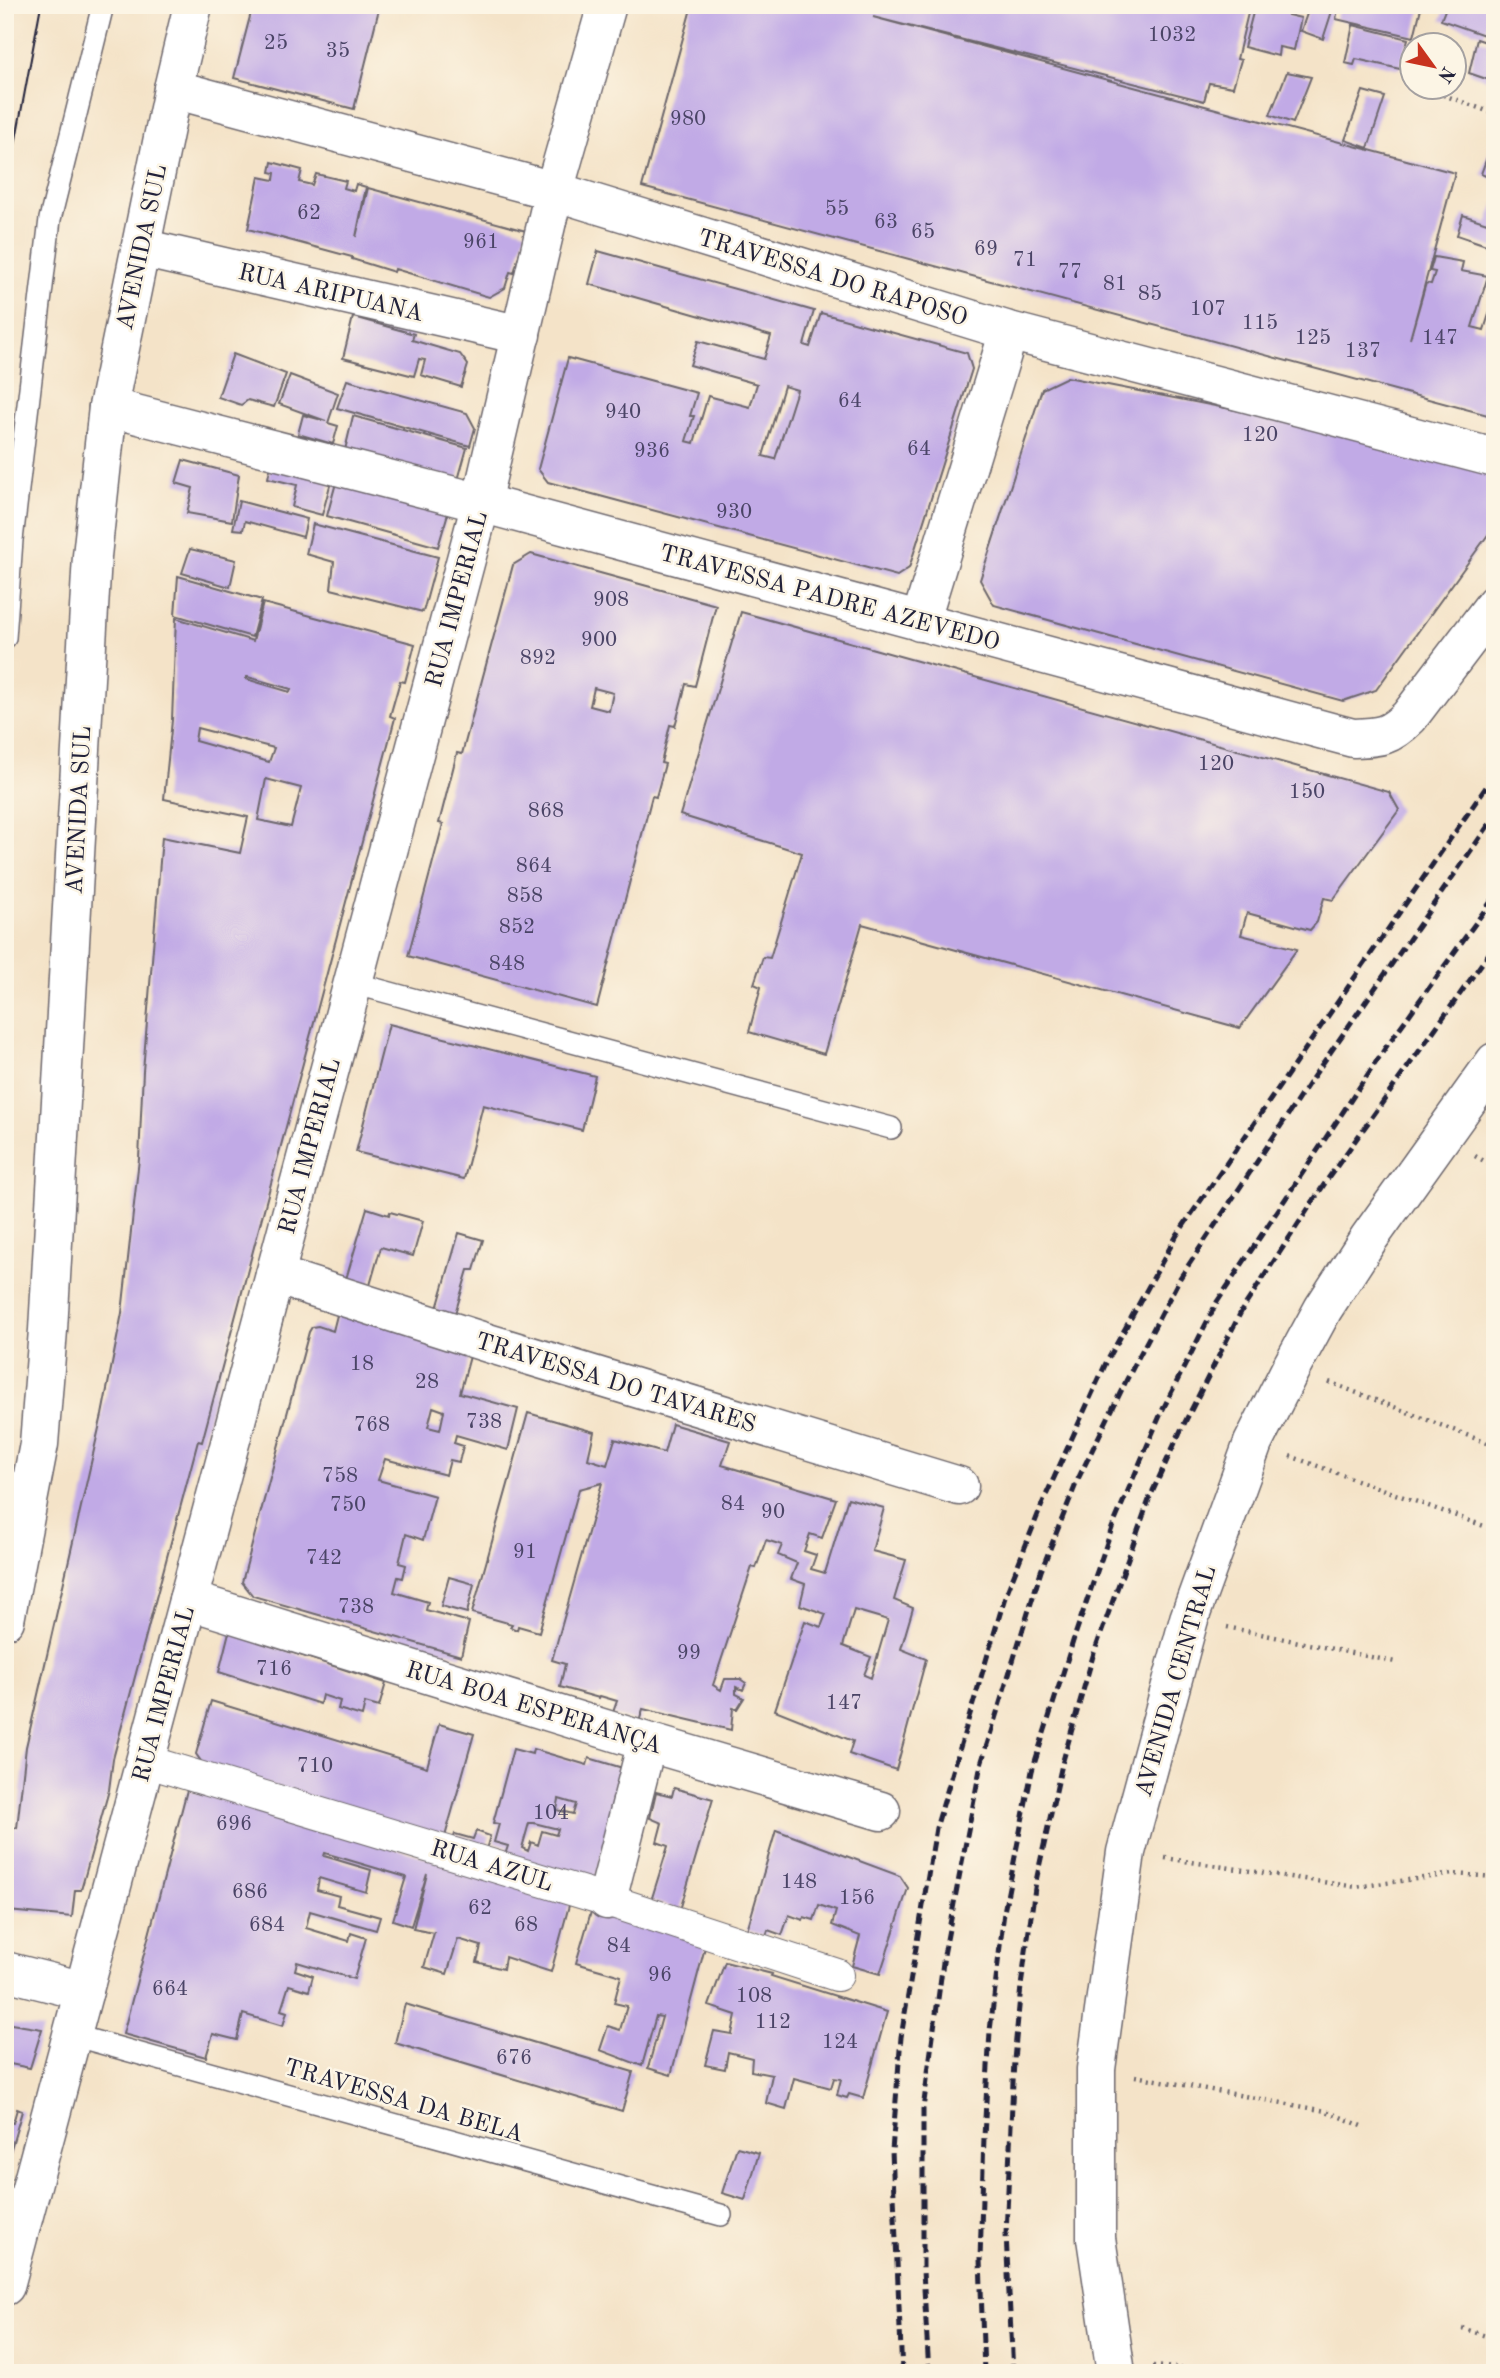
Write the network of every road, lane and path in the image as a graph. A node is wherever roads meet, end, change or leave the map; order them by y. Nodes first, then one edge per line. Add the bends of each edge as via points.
1 (103, 5) edge
2 (192, 5) edge
3 (607, 5) edge
4 (173, 89) junction
5 (1462, 102) edge
6 (1495, 114) edge
7 (554, 191) junction
8 (141, 248) junction
9 (1009, 331) junction
10 (522, 335) junction
11 (108, 407) junction
12 (1495, 458) edge
13 (481, 503) junction
14 (1495, 604) edge
15 (920, 622) junction
16 (5, 638) edge
17 (353, 983) junction
18 (1495, 1062) edge
19 (891, 1128) dead end
20 (275, 1275) junction
21 (1290, 1368) junction
22 (1253, 1443) junction
23 (1495, 1446) edge
24 (959, 1486) dead end
25 (1495, 1530) edge
26 (188, 1600) junction
27 (5, 1619) edge
28 (1189, 1619) junction
29 (1395, 1662) dead end
30 (648, 1742) junction
31 (145, 1761) junction
32 (881, 1811) dead end
33 (1126, 1852) junction
34 (1495, 1877) edge
35 (607, 1900) junction
36 (5, 1971) edge
37 (837, 1975) dead end
38 (84, 1991) junction
39 (72, 2035) junction
40 (1096, 2069) junction
41 (1362, 2126) dead end
42 (722, 2215) dead end
43 (5, 2286) edge
44 (1462, 2328) dead end
45 (1495, 2339) edge
46 (1115, 2368) edge
47 (1240, 2373) edge

1 - 16 lane via 50,219 12,540
2 - 4 street, AVENIDA SUL
3 - 7 street, RUA IMPERIAL
4 - 7 street, TRAVESSA DO RAPOSO
4 - 8 street, AVENIDA SUL
5 - 6 path
7 - 9 street, TRAVESSA DO RAPOSO
7 - 10 street, RUA IMPERIAL
8 - 10 street, RUA ARIPUANA
8 - 11 street, AVENIDA SUL
9 - 12 street, TRAVESSA DO RAPOSO
9 - 15 street
10 - 13 street, RUA IMPERIAL
11 - 13 street, TRAVESSA PADRE AZEVEDO
11 - 27 street, AVENIDA SUL via 92,556 39,1444
13 - 15 street, TRAVESSA PADRE AZEVEDO
13 - 17 street, RUA IMPERIAL
14 - 15 street, TRAVESSA PADRE AZEVEDO via 1409,718 1382,737 1363,738
17 - 19 lane
17 - 20 street, RUA IMPERIAL
18 - 21 street, AVENIDA CENTRAL via 1369,1238
20 - 24 street, TRAVESSA DO TAVARES
20 - 26 street, RUA IMPERIAL
21 - 22 street, AVENIDA CENTRAL
21 - 23 path
22 - 25 path
22 - 28 street, AVENIDA CENTRAL
26 - 30 street, RUA BOA ESPERANÇA
26 - 31 street, RUA IMPERIAL
28 - 29 path
28 - 33 street, AVENIDA CENTRAL
30 - 32 street, RUA BOA ESPERANÇA
30 - 35 street
31 - 35 street, RUA AZUL
31 - 38 street, RUA IMPERIAL
33 - 34 path via 1356,1887 1453,1874
33 - 40 street, AVENIDA CENTRAL
35 - 37 street, RUA AZUL
36 - 38 street
38 - 39 street, RUA IMPERIAL
39 - 42 lane, TRAVESSA DA BELA
39 - 43 street, RUA IMPERIAL
40 - 41 path via 1326,2111
40 - 46 street, AVENIDA CENTRAL via 1096,2238
44 - 45 path
46 - 47 path

